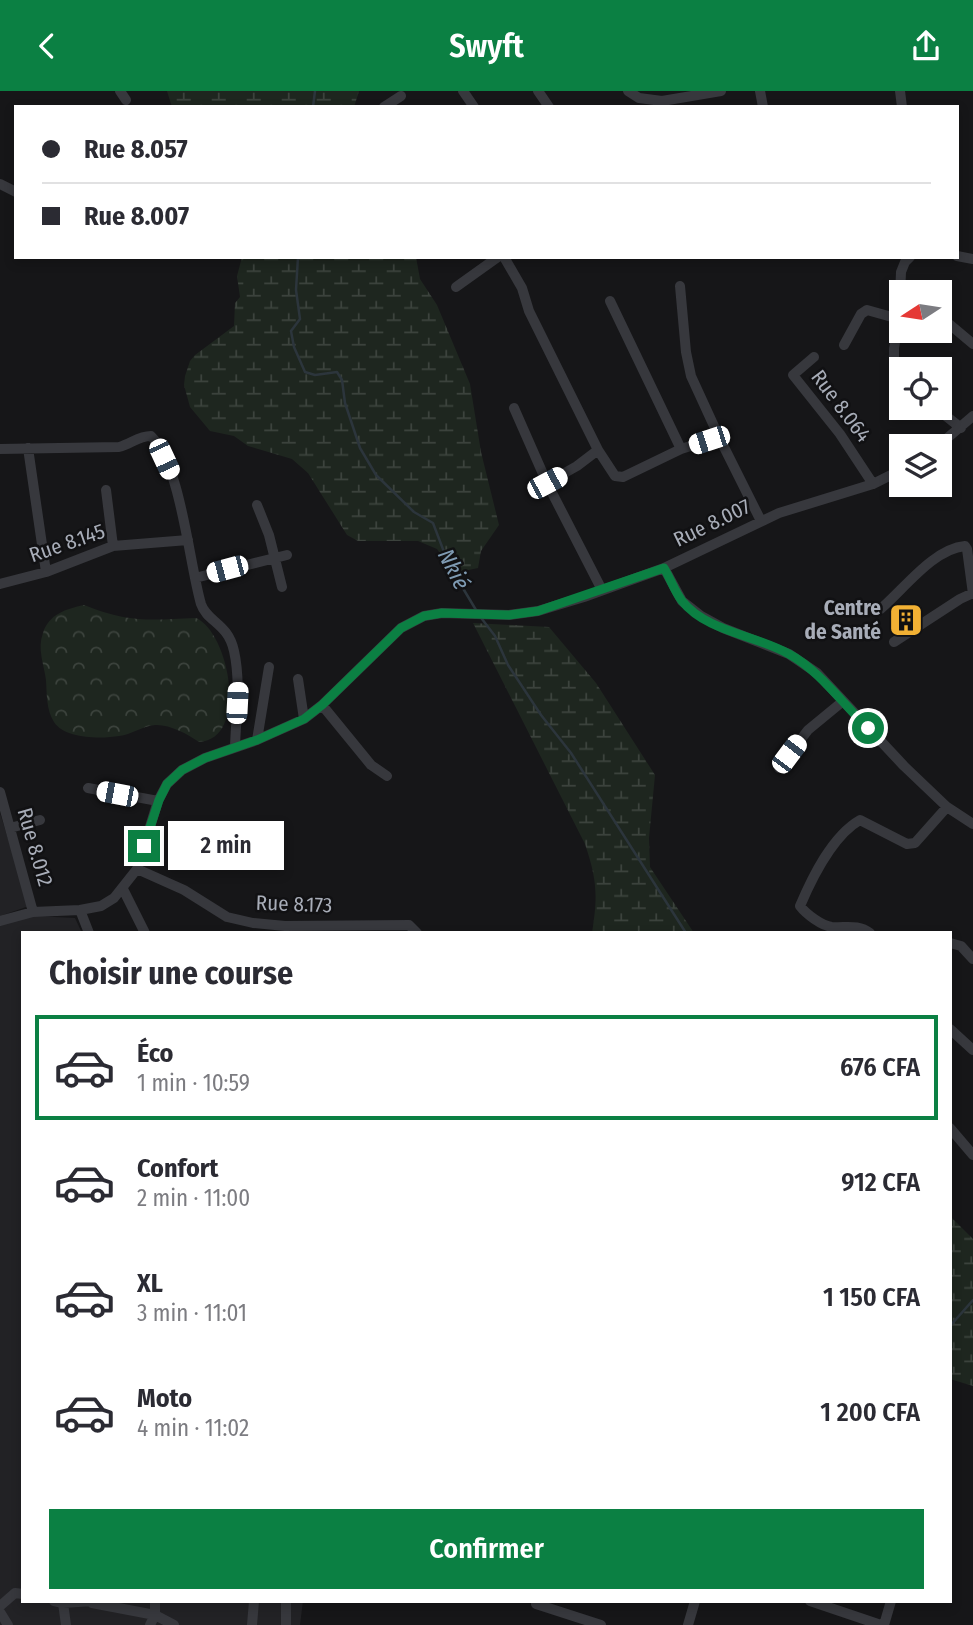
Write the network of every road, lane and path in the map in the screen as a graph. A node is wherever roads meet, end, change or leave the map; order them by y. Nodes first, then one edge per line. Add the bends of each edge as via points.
1 (628, 91) edge
2 (721, 91) edge
3 (403, 94) edge
4 (685, 94) edge
5 (663, 104) edge
6 (387, 105) edge
7 (495, 259) edge
8 (505, 259) edge
9 (908, 259) edge
10 (900, 280) edge
11 (680, 286) dead end
12 (456, 287) dead end
13 (610, 301) dead end
14 (889, 316) edge
15 (952, 326) edge
16 (973, 344) edge
17 (844, 345) dead end
18 (814, 357) dead end
19 (514, 408) dead end
20 (973, 416) edge
21 (951, 420) edge
22 (961, 428) junction
23 (952, 435) edge
24 (719, 437) junction
25 (28, 448) junction
26 (0, 449) edge
27 (681, 449) junction
28 (598, 450) junction
29 (889, 476) edge
30 (547, 483) junction
31 (873, 484) junction
32 (106, 490) dead end
33 (257, 505) dead end
34 (761, 520) junction
35 (188, 540) junction
36 (113, 546) junction
37 (287, 555) dead end
38 (274, 557) junction
39 (664, 568) junction
40 (46, 572) junction
41 (195, 578) junction
42 (0, 584) edge
43 (282, 587) dead end
44 (602, 590) junction
45 (973, 593) edge
46 (877, 613) dead end
47 (894, 642) dead end
48 (269, 667) dead end
49 (298, 679) dead end
50 (842, 702) junction
51 (322, 705) junction
52 (304, 719) junction
53 (257, 740) junction
54 (235, 747) junction
55 (779, 768) dead end
56 (387, 776) dead end
57 (88, 788) dead end
58 (0, 792) edge
59 (159, 800) junction
60 (947, 807) junction
61 (40, 820) dead end
62 (973, 824) edge
63 (10, 828) junction
64 (137, 869) junction
65 (123, 889) junction
66 (79, 910) junction
67 (33, 912) junction
68 (0, 921) edge
69 (88, 931) edge
70 (144, 931) edge
71 (415, 931) edge
72 (867, 931) edge
73 (952, 943) edge
74 (973, 958) edge
75 (952, 1031) edge
76 (973, 1050) edge
77 (952, 1130) edge
78 (973, 1155) edge
79 (21, 1594) edge
80 (59, 1603) edge
81 (97, 1603) edge
82 (155, 1603) edge
83 (254, 1603) edge
84 (286, 1603) edge
85 (694, 1603) edge
86 (816, 1603) edge
87 (890, 1603) edge
88 (536, 1604) dead end
89 (0, 1606) edge
90 (0, 1612) edge
91 (155, 1615) junction
92 (8, 1625) edge
93 (66, 1625) edge
94 (150, 1625) edge
95 (174, 1625) edge
96 (252, 1625) edge
97 (286, 1625) edge
98 (601, 1625) edge
99 (688, 1625) edge
100 (883, 1625) edge

1 - 5 street
2 - 4 street
3 - 6 street
4 - 5 street
7 - 12 street
8 - 28 street
9 - 10 street
11 - 24 street via 691,376
13 - 27 street
14 - 17 street via 867,310
15 - 16 street
18 - 31 street, Rue 8.064 via 793,375
19 - 30 street
20 - 22 street
21 - 22 street
22 - 23 street
24 - 27 street
24 - 34 street
25 - 26 street
25 - 35 street via 119,447 151,436 172,477
25 - 40 street
27 - 28 street via 623,477 615,476
28 - 30 street
29 - 31 street, Rue 8.007
30 - 44 street
31 - 34 street, Rue 8.007
32 - 36 street
33 - 38 street
34 - 39 street, Rue 8.007
35 - 36 street, Rue 8.145
35 - 41 street
36 - 40 street, Rue 8.145
37 - 38 street
38 - 41 street
38 - 43 street
39 - 44 street, Rue 8.007
39 - 50 street via 682,601 701,616 789,654 817,673
40 - 42 street, Rue 8.145
41 - 54 street via 202,607 223,627 234,652 238,681
44 - 51 street, Rue 8.007 via 538,611 424,616 401,628
45 - 46 street via 967,549 960,546 937,555
45 - 47 street
48 - 53 street
49 - 52 street
50 - 55 street via 808,730
50 - 60 street
51 - 52 street, Rue 8.007
51 - 56 street via 366,760
52 - 53 street, Rue 8.007
53 - 54 street, Rue 8.007
54 - 59 street, Rue 8.007 via 182,770
57 - 59 street
58 - 63 street, Rue 8.012
59 - 64 street, Rue 8.007
60 - 62 street
60 - 72 street via 915,843 907,844 860,820 816,870 800,906 804,911 832,927
61 - 63 street
63 - 67 street, Rue 8.012
64 - 65 street, Rue 8.007
64 - 71 street, Rue 8.173 via 184,890 227,917 253,923 409,925
65 - 66 street, Rue 8.007 via 101,906
65 - 70 street
66 - 67 street, Rue 8.007
66 - 69 street
67 - 68 street, Rue 8.007
73 - 74 street
75 - 76 street
77 - 78 street
79 - 89 street via 15,1593
80 - 93 street
81 - 91 street
82 - 91 street
83 - 96 street
84 - 97 street
85 - 99 street
86 - 100 street
87 - 100 street
88 - 98 street
90 - 92 street
91 - 94 street
91 - 95 street

